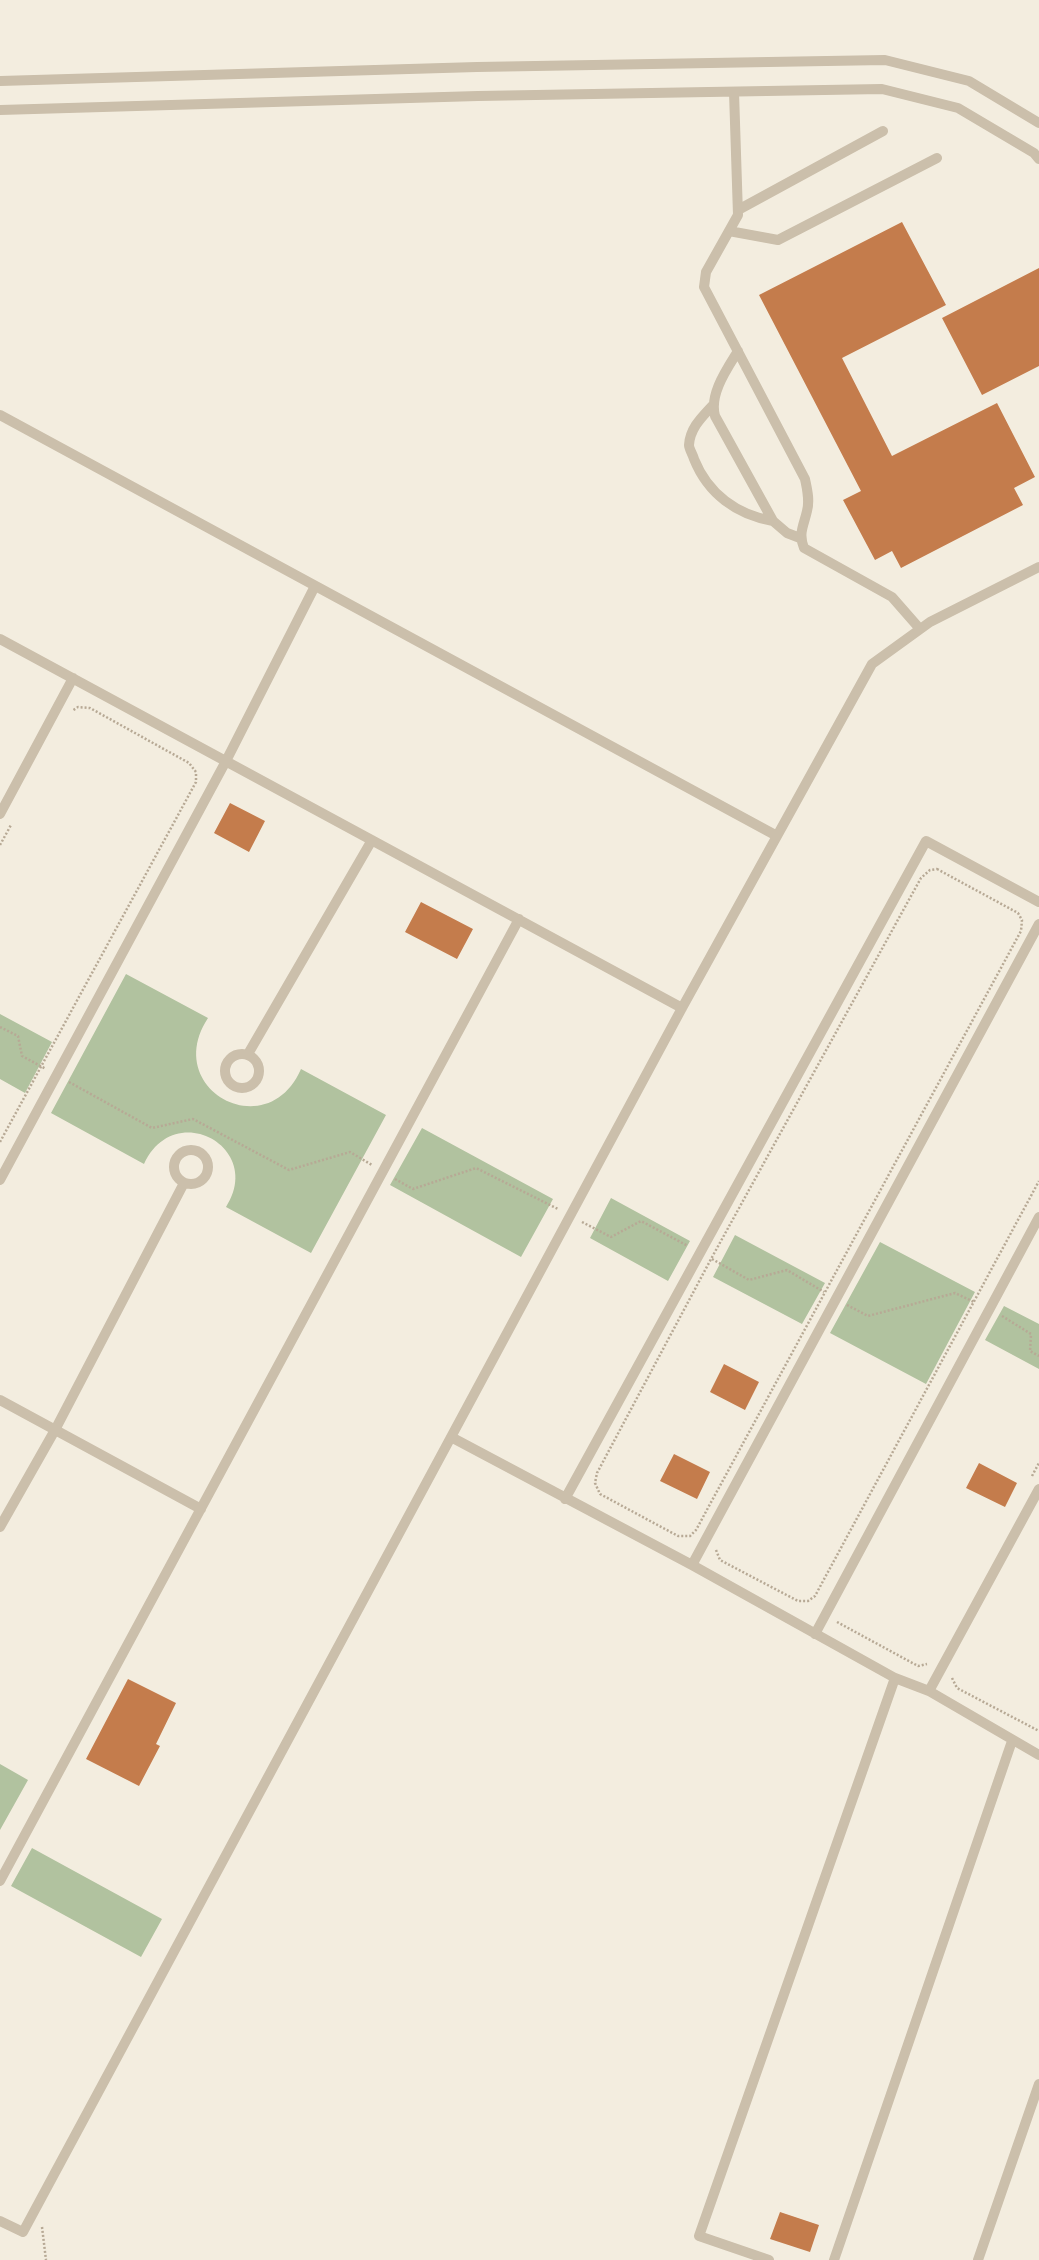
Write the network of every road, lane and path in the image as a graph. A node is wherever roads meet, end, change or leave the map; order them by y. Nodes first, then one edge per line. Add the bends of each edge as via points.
1 (0, 81) edge
2 (734, 92) junction
3 (0, 110) edge
4 (1039, 123) edge
5 (883, 131) dead end
6 (937, 158) dead end
7 (1039, 159) edge
8 (738, 210) junction
9 (729, 230) junction
10 (738, 351) junction
11 (712, 406) junction
12 (0, 415) edge
13 (773, 521) junction
14 (800, 538) junction
15 (1039, 567) edge
16 (315, 586) junction
17 (920, 629) junction
18 (0, 639) edge
19 (73, 678) junction
20 (70, 713) dead end
21 (226, 761) junction
22 (0, 814) edge
23 (11, 824) dead end
24 (776, 836) junction
25 (372, 840) junction
26 (0, 845) edge
27 (1039, 902) edge
28 (519, 919) junction
29 (1039, 924) edge
30 (682, 1008) junction
31 (0, 1027) edge
32 (248, 1054) dead end
33 (41, 1066) junction
34 (57, 1075) junction
35 (0, 1142) edge
36 (382, 1172) junction
37 (0, 1180) edge
38 (1039, 1181) edge
39 (184, 1183) dead end
40 (570, 1216) junction
41 (1039, 1217) edge
42 (700, 1252) junction
43 (711, 1259) junction
44 (824, 1292) junction
45 (836, 1299) junction
46 (974, 1302) junction
47 (989, 1309) junction
48 (1039, 1356) edge
49 (0, 1400) edge
50 (55, 1430) junction
51 (451, 1437) junction
52 (1039, 1463) edge
53 (1032, 1476) dead end
54 (1039, 1489) edge
55 (565, 1498) junction
56 (201, 1509) junction
57 (0, 1527) edge
58 (716, 1543) dead end
59 (692, 1564) junction
60 (835, 1620) dead end
61 (815, 1634) junction
62 (931, 1661) dead end
63 (952, 1675) dead end
64 (896, 1678) junction
65 (929, 1691) junction
66 (1039, 1731) edge
67 (1012, 1741) junction
68 (1039, 1755) edge
69 (0, 1881) edge
70 (1039, 2084) edge
71 (40, 2201) junction
72 (0, 2221) edge
73 (46, 2260) edge
74 (769, 2260) edge
75 (834, 2260) edge
76 (978, 2260) edge

1 - 4 street via 485,67 885,60 969,82
2 - 3 street via 478,96
2 - 7 street via 882,89 958,108 1034,153
2 - 8 street
5 - 8 street
6 - 9 street via 778,240
8 - 9 street
9 - 10 street via 706,272 704,287
10 - 11 street
10 - 14 street via 805,479 808,494 807,510
11 - 13 street via 715,416
11 - 13 street via 694,426 689,446 698,467 713,490 736,509 753,518
12 - 16 street
13 - 14 street via 787,533
14 - 17 street via 804,548 892,598
15 - 17 street
16 - 21 street
16 - 24 street
17 - 24 street via 872,664
18 - 19 street
19 - 21 street
19 - 22 street
20 - 33 path via 78,707 90,708 189,763 196,777 194,786
21 - 25 street
21 - 34 street
23 - 26 path
24 - 30 street
25 - 28 street
25 - 32 street
27 - 42 street via 926,841
28 - 30 street
28 - 36 street
29 - 45 street
30 - 40 street
31 - 33 path via 18,1036 22,1056
33 - 34 path
33 - 35 path
34 - 36 path via 152,1128 193,1119 289,1170 350,1152
34 - 37 street
36 - 40 path via 413,1189 476,1168
36 - 56 street
38 - 46 path
39 - 50 street
40 - 42 path via 611,1237 641,1221
40 - 51 street
41 - 47 street
42 - 43 path
42 - 55 street
43 - 44 path via 749,1280 787,1270
43 - 44 path via 596,1478 600,1494 678,1536 690,1536 696,1530
43 - 44 path via 921,878 930,870 943,871 1018,913 1022,920 1021,931
44 - 45 path
45 - 46 path via 868,1316 955,1293
45 - 59 street
46 - 47 path
46 - 58 path via 815,1596 808,1601 798,1601 720,1560 715,1549
47 - 48 path via 1031,1334 1030,1351
47 - 61 street
49 - 50 street
50 - 56 street
50 - 57 street
51 - 55 street
51 - 71 street
52 - 53 path
54 - 65 street
55 - 59 street
56 - 69 street
59 - 61 street
60 - 62 path via 918,1666
61 - 64 street
63 - 66 path via 957,1688
64 - 65 street
64 - 74 street via 699,2236
65 - 67 street
67 - 68 street
67 - 75 street
70 - 76 street
71 - 72 street via 22,2232
71 - 73 path

